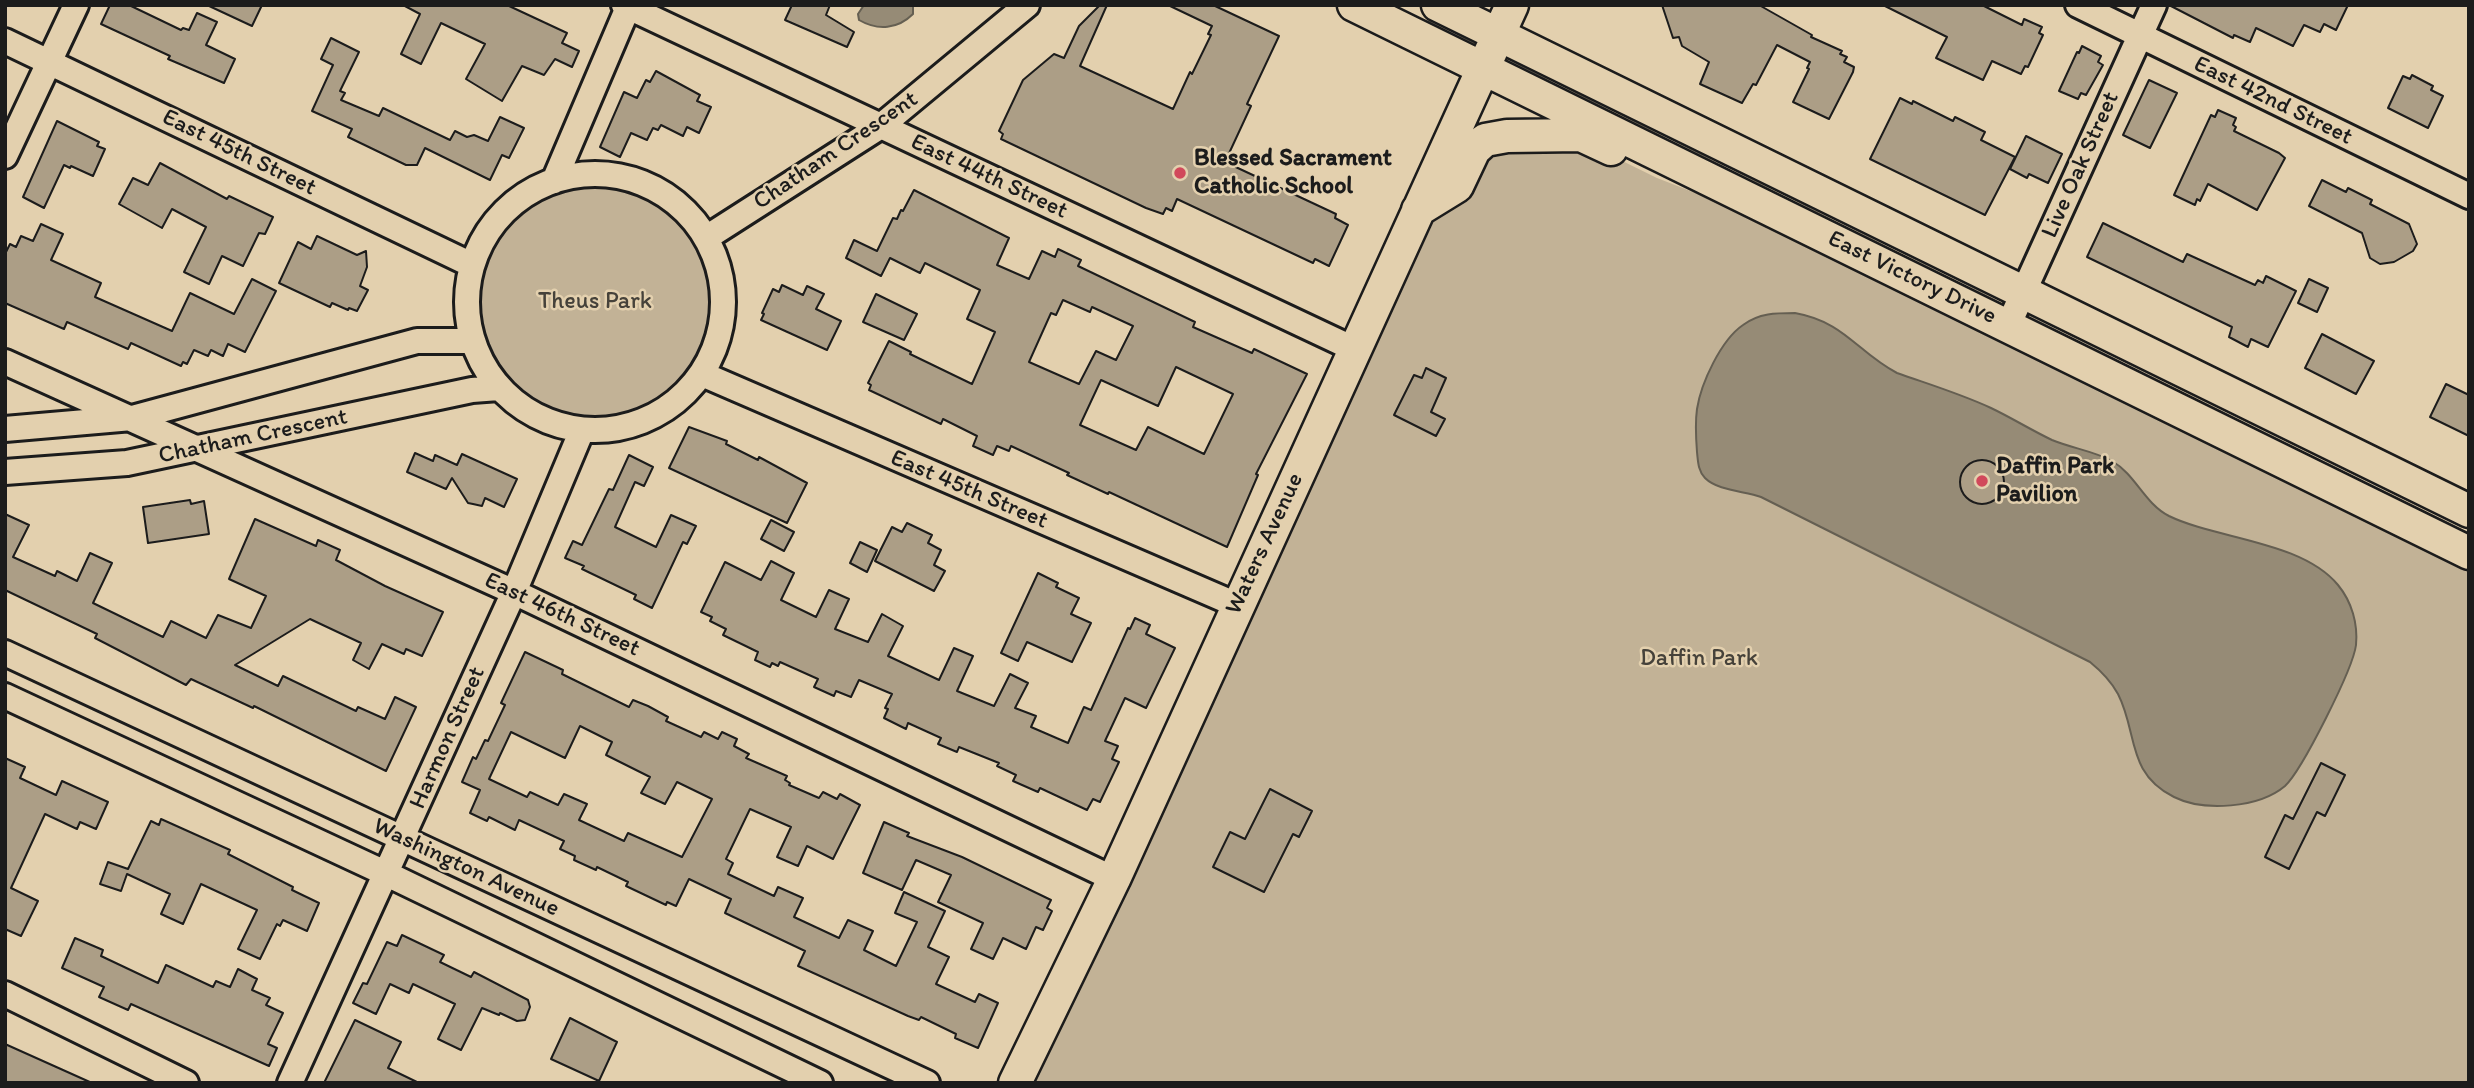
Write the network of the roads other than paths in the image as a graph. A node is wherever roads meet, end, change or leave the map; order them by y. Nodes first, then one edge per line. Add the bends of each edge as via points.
1 (76, 5) edge
2 (1027, 5) edge
3 (1354, 5) edge
4 (1438, 5) edge
5 (1512, 5) edge
6 (2078, 5) edge
7 (2154, 5) edge
8 (627, 6) edge
9 (1498, 34) junction
10 (2140, 36) junction
11 (5, 41) edge
12 (49, 62) junction
13 (1483, 68) junction
14 (881, 126) junction
15 (5, 156) edge
16 (554, 181) junction
17 (2469, 196) edge
18 (1750, 198) junction
19 (1418, 210) junction
20 (706, 238) junction
21 (472, 265) junction
22 (2023, 293) junction
23 (2008, 326) junction
24 (472, 341) junction
25 (1354, 349) junction
26 (5, 362) edge
27 (702, 374) junction
28 (499, 388) junction
29 (132, 418) junction
30 (5, 429) edge
31 (582, 430) junction
32 (201, 449) junction
33 (5, 472) edge
34 (2469, 511) edge
35 (2469, 554) edge
36 (514, 592) junction
37 (1237, 605) junction
38 (5, 653) edge
39 (5, 696) edge
40 (402, 839) junction
41 (387, 874) junction
42 (1114, 879) junction
43 (5, 994) edge
44 (186, 1083) edge
45 (290, 1083) edge
46 (820, 1083) edge
47 (927, 1083) edge
48 (1015, 1083) edge

1 - 12 street
2 - 14 street, Chatham Crescent
3 - 13 main road, East Victory Drive
4 - 9 main road, East Victory Drive
5 - 9 main road, Waters Avenue
6 - 10 street, East 42nd Street
7 - 10 street, Live Oak Street
8 - 14 street, East 44th Street
8 - 16 street
9 - 13 main road, Waters Avenue
9 - 22 main road, East Victory Drive
10 - 17 street, East 42nd Street
10 - 22 street, Live Oak Street
11 - 12 street, East 45th Street
12 - 15 street
12 - 21 street, East 45th Street
13 - 18 main road, East Victory Drive
13 - 19 main road, Waters Avenue
14 - 20 street, Chatham Crescent
14 - 25 street, East 44th Street
16 - 20 street via 602,175 646,185 676,204
16 - 21 street via 504,212 489,230
18 - 19 main road via 1702,187 1581,135 1507,136 1485,140 1474,150 1457,186
18 - 23 main road, East Victory Drive
19 - 25 main road, Waters Avenue
20 - 27 street via 716,258 723,303 722,325
21 - 24 street via 467,296
22 - 23 street, Live Oak Street
22 - 34 main road, East Victory Drive
23 - 35 main road, East Victory Drive
24 - 28 street
24 - 29 street, Chatham Crescent via 417,341
25 - 37 main road, Waters Avenue
26 - 29 street, East 46th Street
27 - 31 street via 667,409 626,427
27 - 37 street, East 45th Street
28 - 31 street via 539,417
28 - 32 street, Chatham Crescent
29 - 30 street, Chatham Crescent
29 - 32 street, East 46th Street
31 - 36 street, Harmon Street
32 - 33 street, Chatham Crescent via 127,463
32 - 36 street, East 46th Street
36 - 40 street, Harmon Street
36 - 42 street, East 46th Street
37 - 42 main road, Waters Avenue
38 - 40 street, Washington Avenue
39 - 41 street, Washington Avenue
40 - 41 street, Harmon Street
40 - 47 street, Washington Avenue
41 - 45 street, Harmon Street
41 - 46 street, Washington Avenue
42 - 48 main road, Waters Avenue
43 - 44 street

